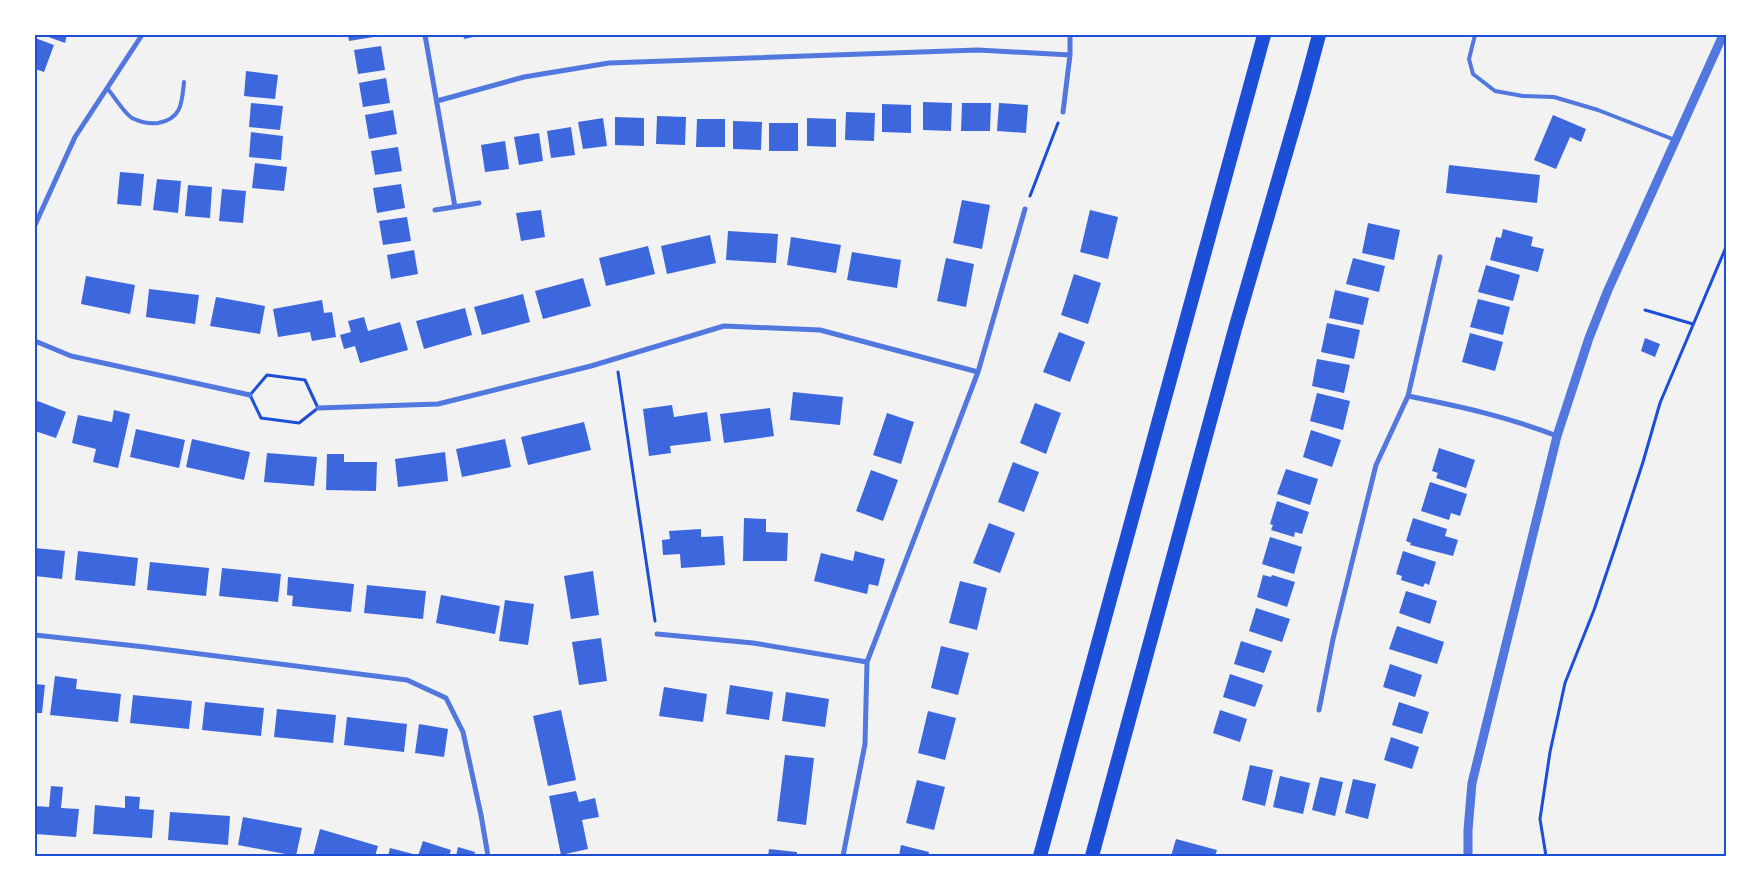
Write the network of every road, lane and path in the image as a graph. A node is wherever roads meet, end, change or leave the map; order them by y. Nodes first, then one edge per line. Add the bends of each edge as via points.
1 (142, 35) edge
2 (425, 35) edge
3 (1070, 35) edge
4 (1264, 35) edge
5 (1318, 35) edge
6 (1475, 35) edge
7 (1723, 35) edge
8 (1070, 55) junction
9 (184, 82) dead end
10 (107, 88) junction
11 (437, 100) junction
12 (1063, 112) joint
13 (1676, 140) junction
14 (479, 203) dead end
15 (455, 207) junction
16 (1025, 209) joint
17 (435, 210) dead end
18 (35, 226) edge
19 (1726, 247) edge
20 (1440, 257) dead end
21 (1645, 310) dead end
22 (1693, 324) junction
23 (35, 341) edge
24 (616, 359) junction
25 (978, 372) junction
26 (250, 395) junction
27 (1408, 396) junction
28 (318, 408) junction
29 (1557, 436) junction
30 (657, 634) joint
31 (35, 635) edge
32 (867, 662) junction
33 (1319, 710) dead end
34 (488, 856) edge
35 (843, 856) edge
36 (1040, 856) edge
37 (1092, 856) edge
38 (1468, 856) edge
39 (1546, 856) edge

1 - 10 street
2 - 11 street
3 - 8 street
4 - 36 highway
5 - 37 highway
6 - 13 lane via 1469,59 1473,74 1495,90 1523,96 1554,97
7 - 13 street
8 - 11 street via 978,50 609,63 524,77
8 - 12 street
9 - 10 lane via 182,104 175,117 151,124 132,117
10 - 18 street via 75,137
11 - 15 street
12 - 16 path
13 - 29 street via 1608,290
14 - 15 street
15 - 17 street
16 - 25 street
19 - 22 path
20 - 27 street
21 - 22 path
22 - 39 path via 1660,403 1594,610 1565,683 1540,819
23 - 26 street via 71,356
24 - 25 street via 724,326 820,330
24 - 28 street via 438,404
24 - 30 path
25 - 32 street
26 - 28 path via 261,418 299,423
26 - 28 path via 267,375 305,380
27 - 29 street via 1537,428
27 - 33 street via 1376,465
29 - 38 street via 1472,783
30 - 32 street via 754,643
31 - 34 street via 407,680 446,698 463,732
32 - 35 street via 865,744

